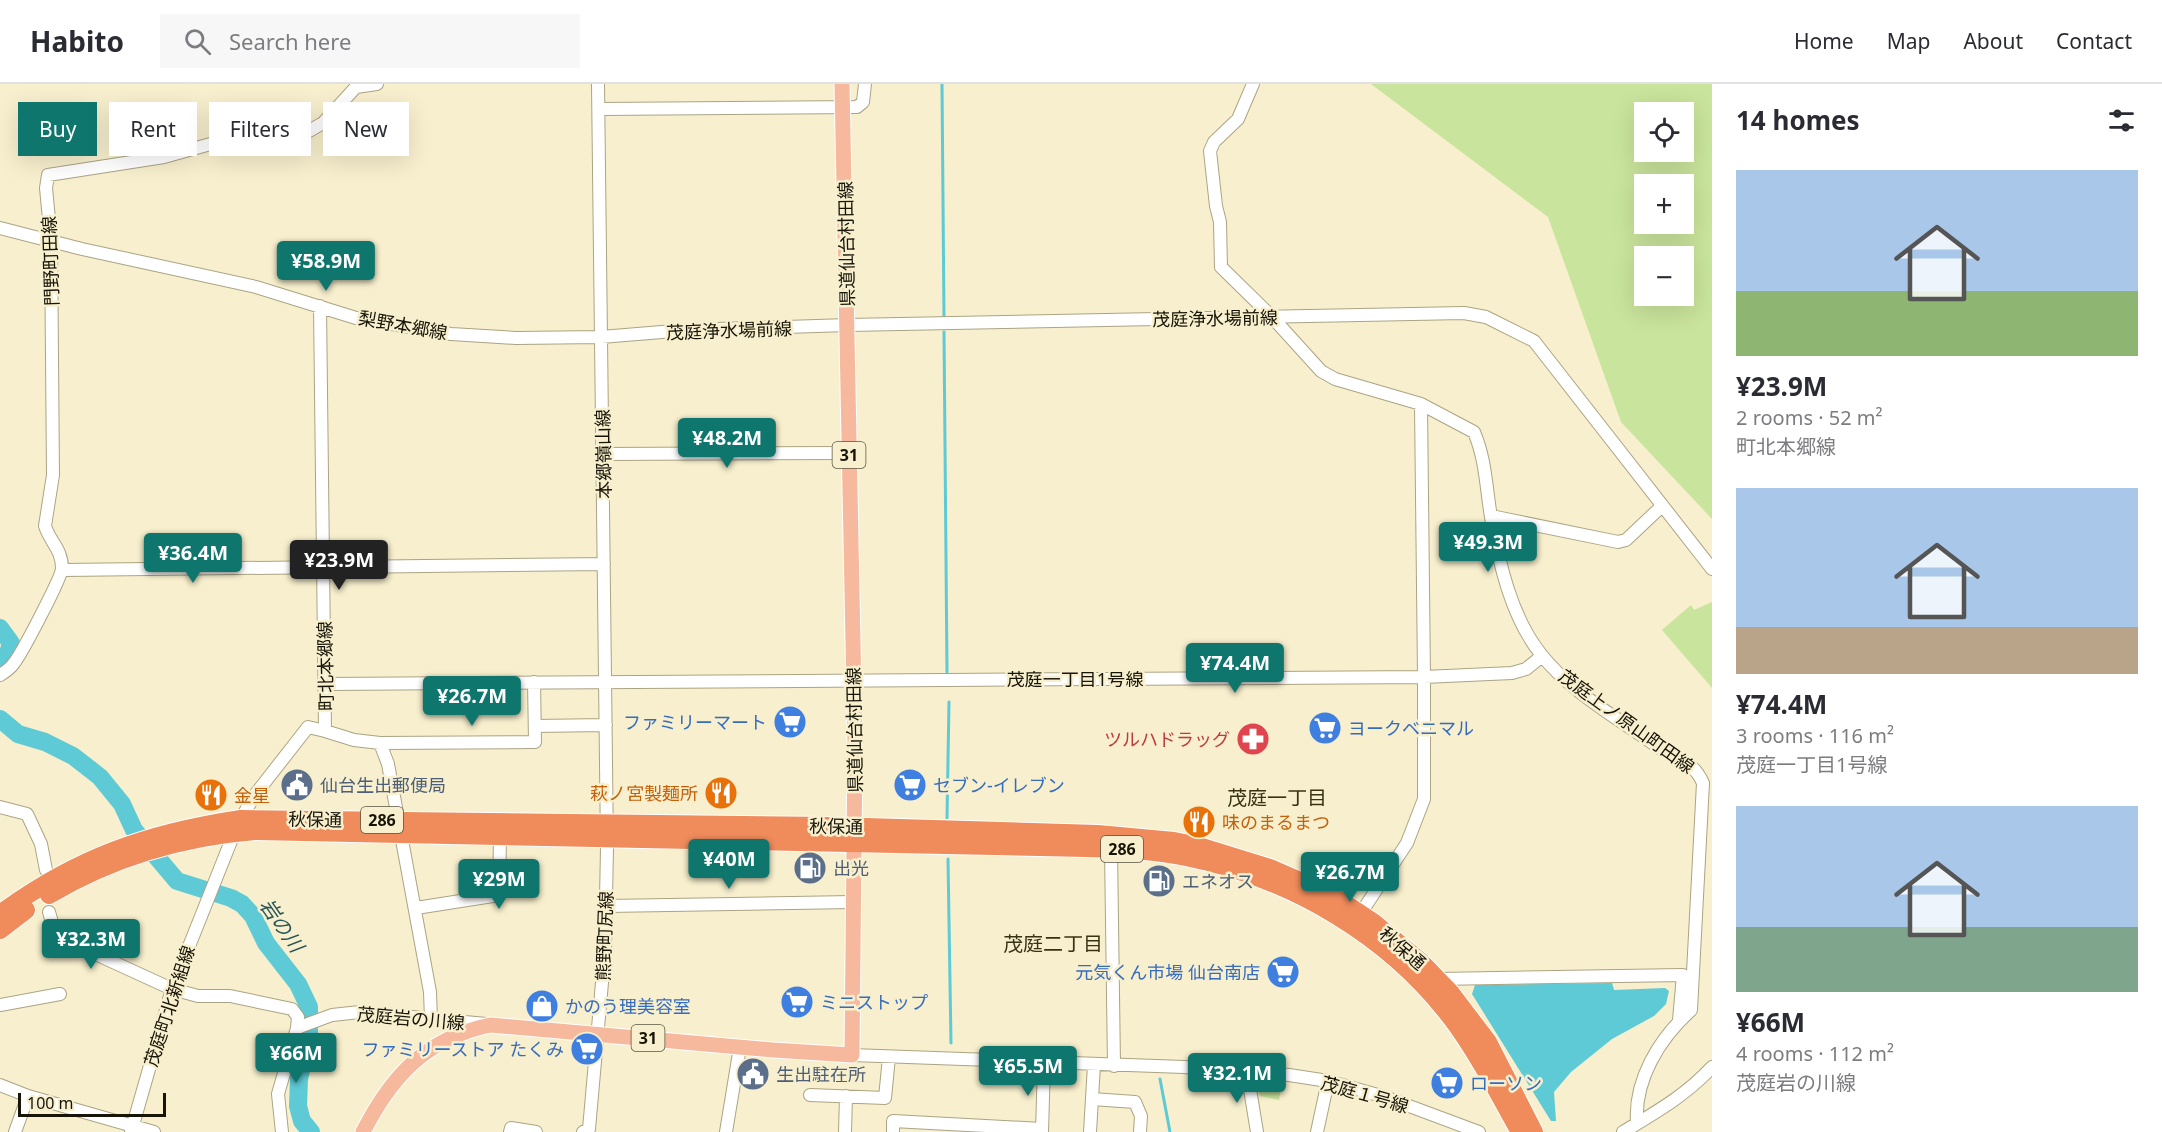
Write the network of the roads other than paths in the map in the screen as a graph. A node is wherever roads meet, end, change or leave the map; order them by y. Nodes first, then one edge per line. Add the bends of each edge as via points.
1 (376, 84) edge
2 (598, 84) edge
3 (842, 84) edge
4 (865, 84) edge
5 (1253, 84) edge
6 (843, 108) junction
7 (599, 109) junction
8 (0, 228) edge
9 (51, 240) junction
10 (320, 306) junction
11 (1272, 317) junction
12 (848, 325) junction
13 (601, 337) junction
14 (1421, 404) junction
15 (849, 453) junction
16 (604, 454) junction
17 (1662, 506) junction
18 (1491, 516) junction
19 (604, 564) junction
20 (323, 566) junction
21 (1712, 569) edge
22 (63, 570) junction
23 (1542, 656) junction
24 (0, 675) edge
25 (1424, 677) junction
26 (854, 680) junction
27 (606, 681) junction
28 (534, 682) junction
29 (326, 684) junction
30 (606, 725) junction
31 (535, 726) junction
32 (325, 731) junction
33 (380, 743) junction
34 (0, 807) edge
35 (237, 826) junction
36 (400, 827) junction
37 (607, 831) junction
38 (855, 835) junction
39 (500, 836) junction
40 (139, 846) junction
41 (1112, 849) junction
42 (46, 870) dead end
43 (853, 902) junction
44 (606, 906) junction
45 (416, 908) junction
46 (50, 912) dead end
47 (0, 914) edge
48 (1356, 920) junction
49 (0, 930) edge
50 (1437, 979) junction
51 (172, 989) junction
52 (60, 994) dead end
53 (0, 1005) edge
54 (431, 1019) junction
55 (1680, 1020) junction
56 (490, 1025) junction
57 (300, 1027) junction
58 (598, 1033) junction
59 (740, 1047) junction
60 (852, 1054) junction
61 (889, 1057) junction
62 (1044, 1063) junction
63 (1094, 1065) junction
64 (1114, 1066) junction
65 (1712, 1067) edge
66 (1247, 1071) junction
67 (1328, 1081) junction
68 (0, 1085) edge
69 (810, 1095) dead end
70 (28, 1096) junction
71 (846, 1096) junction
72 (1092, 1099) junction
73 (1637, 1123) junction
74 (1463, 1129) edge
75 (132, 1130) edge
76 (1042, 1131) edge
77 (15, 1132) edge
78 (154, 1132) edge
79 (282, 1132) edge
80 (363, 1132) edge
81 (510, 1132) edge
82 (536, 1132) edge
83 (583, 1132) edge
84 (726, 1132) edge
85 (845, 1132) edge
86 (893, 1132) edge
87 (1090, 1132) edge
88 (1140, 1132) edge
89 (1257, 1132) edge
90 (1317, 1132) edge
91 (1479, 1132) edge
92 (1520, 1132) edge
93 (1533, 1132) edge
94 (1623, 1132) edge

1 - 9 street, 門野町田線 via 356,87 323,123 302,135 263,142 232,138 164,157 48,175
2 - 7 street, 本郷嶺山線
3 - 6 main road, 県道仙台村田線 / 31
4 - 6 street via 863,102 857,107
5 - 11 street, 茂庭上ノ原山町田線 via 1238,119 1210,151 1212,178 1221,222 1221,267
6 - 7 street
6 - 12 main road, 県道仙台村田線 / 31
7 - 13 street, 本郷嶺山線
8 - 9 street, 梨野本郷線
9 - 10 street, 梨野本郷線 via 256,287
9 - 22 street, 門野町田線 via 53,475 45,526 58,546
10 - 13 street, 梨野本郷線 via 356,318 451,334
10 - 20 street, 町北本郷線
11 - 12 street, 茂庭浄水場前線
11 - 14 street, 茂庭上ノ原山町田線 via 1321,371 1335,379
11 - 17 street, 茂庭浄水場前線 via 1464,314 1486,316 1509,327 1534,341
12 - 13 street, 茂庭浄水場前線
12 - 15 main road, 県道仙台村田線 / 31
13 - 16 street, 本郷嶺山線
14 - 18 street, 茂庭上ノ原山町田線 via 1474,432 1486,475
14 - 25 street
15 - 16 street
15 - 26 main road, 県道仙台村田線 / 31
16 - 19 street, 本郷嶺山線
17 - 18 street via 1626,540 1618,542
17 - 21 street, 茂庭浄水場前線
18 - 23 street, 茂庭上ノ原山町田線 via 1503,571 1520,620
19 - 20 street
19 - 27 street, 本郷嶺山線
20 - 22 street
20 - 29 street, 町北本郷線
22 - 24 street via 21,651 12,666
23 - 25 street, 茂庭一丁目1号線 via 1526,669 1512,673
23 - 55 street, 茂庭上ノ原山町田線 via 1623,722 1692,764 1703,783 1692,997 1690,1010
25 - 26 street, 茂庭一丁目1号線
25 - 48 street via 1424,799 1407,843
26 - 27 street, 茂庭一丁目1号線
26 - 38 main road, 県道仙台村田線 / 31
27 - 28 street, 茂庭一丁目1号線
27 - 30 street, 本郷嶺山線
28 - 29 street, 茂庭一丁目1号線
28 - 31 street
29 - 32 street, 町北本郷線
30 - 31 street
30 - 37 street, 本郷嶺山線
31 - 33 street, 町北本郷線 via 535,742
32 - 33 street, 町北本郷線
32 - 35 street, 茂庭町北新組線 via 308,727 254,796
33 - 36 street
34 - 42 street via 27,814 41,844
35 - 36 highway, 秋保通 / 286 via 282,831
35 - 40 highway, 秋保通 / 286 via 197,838
35 - 51 street, 茂庭町北新組線
36 - 37 highway, 秋保通 / 286
36 - 39 highway, 秋保通 / 286
36 - 45 street
37 - 38 highway, 秋保通 / 286
37 - 39 highway, 秋保通 / 286
37 - 44 street, 熊野町尻線
38 - 41 highway, 秋保通 / 286
38 - 43 main road, 県道仙台村田線 / 31
38 - 48 highway, 秋保通 / 286 via 1098,834 1174,841 1270,868 1332,895
39 - 45 street via 499,895
40 - 47 highway, 秋保通 / 286 via 63,872
40 - 49 highway, 秋保通 / 286 via 63,886
41 - 48 highway, 秋保通 / 286 via 1184,857 1244,872
41 - 64 street
43 - 44 street
43 - 60 main road, 県道仙台村田線 / 31
44 - 58 street, 熊野町尻線
45 - 54 street
46 - 51 street via 54,929 64,940
48 - 50 highway, 秋保通 / 286 via 1420,961
48 - 92 highway, 秋保通 / 286 via 1454,1022 1477,1054
50 - 55 street via 1683,975
50 - 93 highway, 秋保通 / 286 via 1488,1042
51 - 57 street via 292,1009
51 - 75 street, 茂庭町北新組線
52 - 53 street
54 - 56 street, 茂庭岩の川線
54 - 57 street, 茂庭岩の川線 via 360,1012 332,1015
55 - 73 street, 茂庭上ノ原山町田線 via 1663,1038 1644,1078 1635,1106
56 - 58 main road, 31
56 - 80 main road, 31 via 449,1038 421,1055 392,1082
57 - 79 street via 278,1094
58 - 59 main road, 31
58 - 83 street, 熊野町尻線 via 589,1130
59 - 60 main road, 31
59 - 84 street
60 - 61 street, 茂庭１号線
61 - 62 street, 茂庭１号線
61 - 71 street via 885,1098
62 - 63 street, 茂庭１号線
62 - 76 street
63 - 64 street, 茂庭１号線
63 - 72 street
64 - 66 street, 茂庭１号線
65 - 73 street via 1692,1088
66 - 67 street, 茂庭１号線
66 - 89 street
67 - 74 street, 茂庭１号線 via 1385,1097
67 - 90 street
68 - 70 street
69 - 71 street
70 - 75 street
70 - 77 street
71 - 85 street
72 - 87 street
72 - 88 street via 1135,1102 1141,1116
73 - 94 street
74 - 91 street, 茂庭１号線
75 - 78 street
76 - 86 street via 893,1121
81 - 82 street via 511,1128

